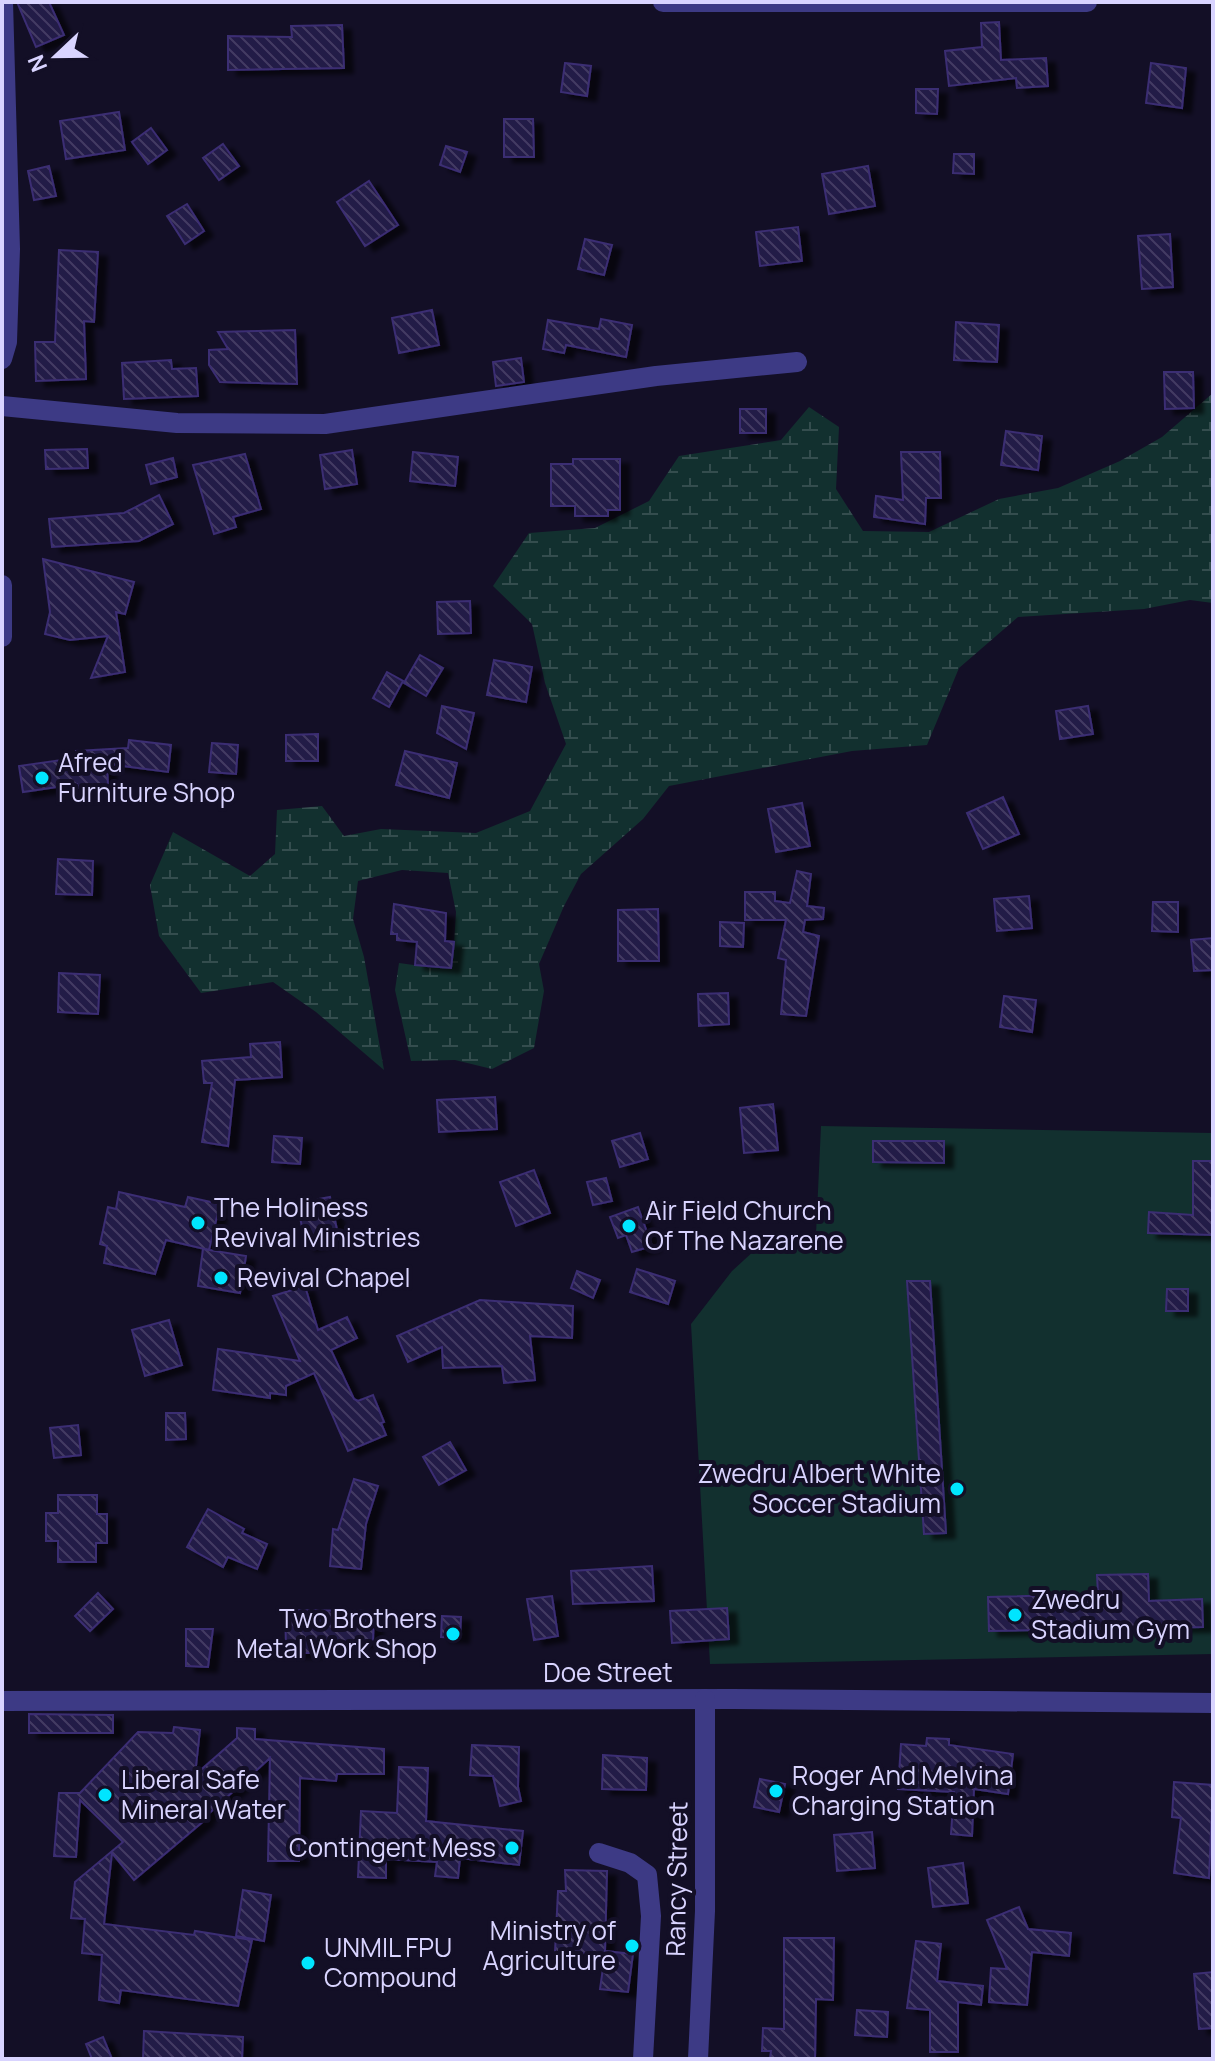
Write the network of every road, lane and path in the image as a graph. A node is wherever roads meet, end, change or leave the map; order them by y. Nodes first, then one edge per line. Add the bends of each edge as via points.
1 (663, 2) edge
2 (1080, 2) edge
3 (4, 3) edge
4 (2, 359) edge
5 (797, 362) dead end
6 (2, 406) edge
7 (2, 585) edge
8 (2, 637) edge
9 (705, 1699) junction
10 (2, 1701) edge
11 (1213, 1703) edge
12 (599, 1853) dead end
13 (643, 2059) edge
14 (698, 2059) edge

1 - 2 street
3 - 4 street via 10,249
5 - 6 street via 656,376 325,424 177,423
7 - 8 street
9 - 10 street, Doe Street
9 - 11 street, Doe Street
9 - 14 street, Rancy Street via 705,1911
12 - 13 street via 647,1875 651,1916

